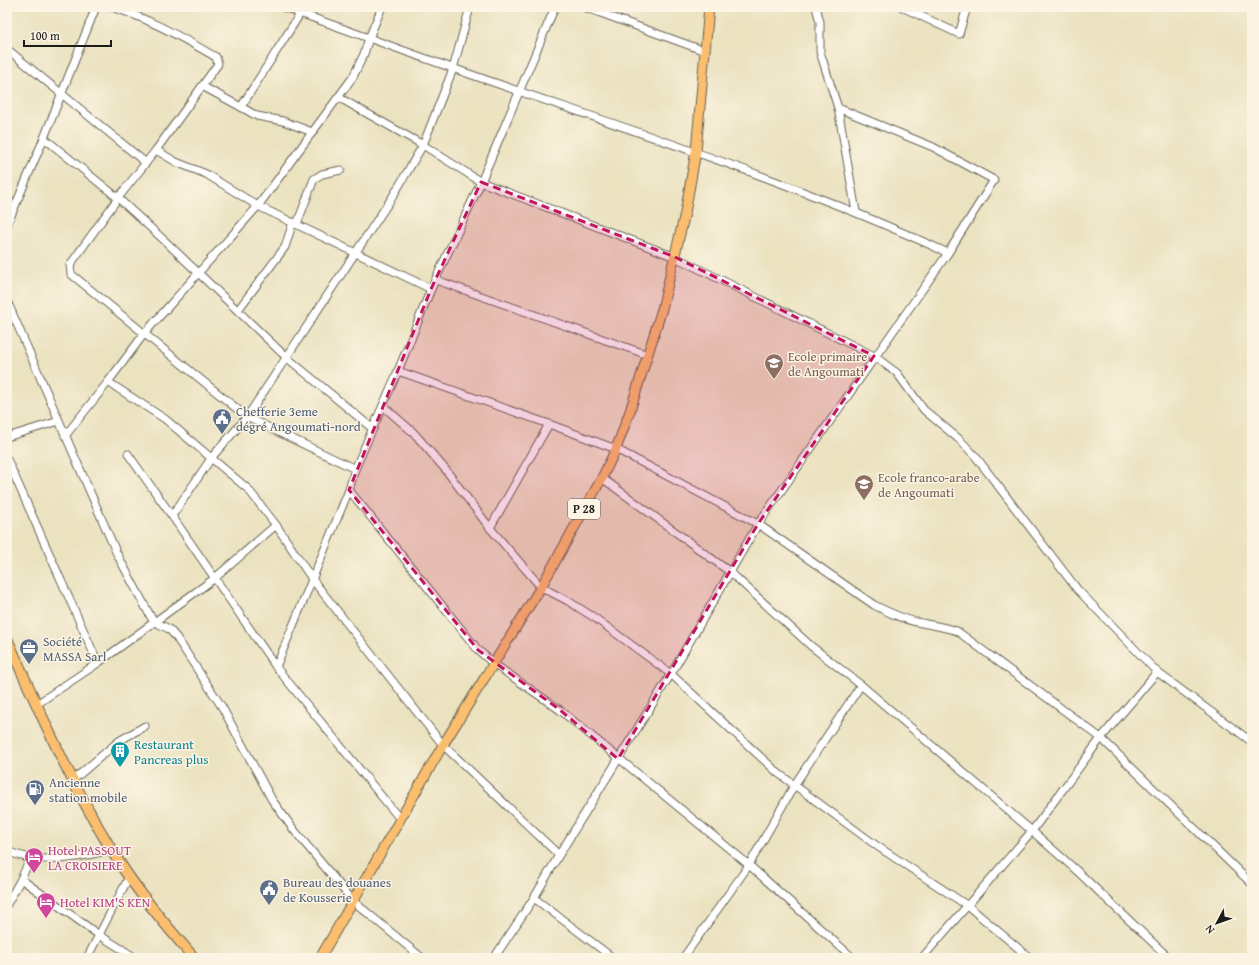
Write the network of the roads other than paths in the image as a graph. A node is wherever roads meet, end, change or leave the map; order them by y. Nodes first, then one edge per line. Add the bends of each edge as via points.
1 (96, 7) edge
2 (111, 7) edge
3 (283, 7) edge
4 (382, 7) edge
5 (470, 7) edge
6 (555, 7) edge
7 (584, 7) edge
8 (709, 7) edge
9 (816, 7) edge
10 (902, 7) edge
11 (967, 7) edge
12 (296, 10) edge
13 (369, 38) junction
14 (7, 49) edge
15 (705, 51) junction
16 (453, 69) junction
17 (202, 86) junction
18 (519, 92) junction
19 (61, 93) junction
20 (338, 97) junction
21 (241, 107) junction
22 (838, 108) junction
23 (312, 132) junction
24 (44, 138) junction
25 (423, 145) junction
26 (156, 150) junction
27 (696, 151) junction
28 (146, 163) junction
29 (341, 170) dead end
30 (481, 182) junction
31 (118, 198) junction
32 (258, 206) junction
33 (856, 212) junction
34 (295, 223) junction
35 (7, 225) edge
36 (948, 252) junction
37 (356, 253) junction
38 (675, 257) junction
39 (200, 272) junction
40 (436, 280) junction
41 (431, 289) junction
42 (7, 301) edge
43 (238, 310) junction
44 (144, 334) junction
45 (648, 355) junction
46 (285, 356) junction
47 (874, 356) junction
48 (398, 371) junction
49 (108, 382) junction
50 (383, 406) junction
51 (247, 417) junction
52 (59, 421) junction
53 (549, 424) junction
54 (373, 429) junction
55 (65, 436) junction
56 (7, 437) edge
57 (616, 449) junction
58 (128, 454) dead end
59 (212, 457) junction
60 (7, 459) edge
61 (355, 468) junction
62 (602, 478) junction
63 (349, 490) junction
64 (172, 516) junction
65 (758, 524) junction
66 (276, 525) junction
67 (490, 528) junction
68 (730, 572) junction
69 (215, 578) junction
70 (312, 579) junction
71 (540, 586) junction
72 (153, 621) junction
73 (7, 639) edge
74 (98, 663) junction
75 (494, 664) junction
76 (276, 667) junction
77 (1156, 672) junction
78 (670, 674) junction
79 (860, 685) junction
80 (37, 704) junction
81 (145, 726) dead end
82 (1101, 738) junction
83 (1252, 740) edge
84 (443, 745) junction
85 (618, 759) junction
86 (73, 780) junction
87 (795, 784) junction
88 (400, 819) junction
89 (1032, 831) junction
90 (111, 849) junction
91 (7, 852) edge
92 (559, 855) junction
93 (31, 857) junction
94 (749, 865) junction
95 (129, 878) junction
96 (21, 879) junction
97 (1252, 884) edge
98 (534, 898) junction
99 (352, 901) junction
100 (7, 904) edge
101 (968, 906) junction
102 (99, 935) junction
103 (87, 958) edge
104 (136, 958) edge
105 (194, 958) edge
106 (320, 958) edge
107 (422, 958) edge
108 (494, 958) edge
109 (613, 958) edge
110 (682, 958) edge
111 (853, 958) edge
112 (922, 958) edge
113 (1030, 958) edge
114 (1169, 958) edge

1 - 19 street
2 - 17 street via 134,14 216,57 218,64
3 - 12 street
4 - 13 street
5 - 16 street
6 - 18 street
7 - 15 street
8 - 15 main road, P 28
9 - 22 street via 820,22 820,52
10 - 11 street via 959,34
12 - 13 street
12 - 21 street
13 - 16 street
13 - 20 street via 360,66
14 - 19 street
15 - 27 main road, P 28
16 - 18 street
16 - 25 street
17 - 21 street
17 - 26 street
18 - 27 street
18 - 30 street
19 - 24 street
19 - 28 street
20 - 23 street
20 - 25 street
21 - 23 street via 257,116 283,121
22 - 33 street
22 - 36 street via 933,147 994,180
23 - 32 street
24 - 31 street
24 - 35 street
25 - 30 street
25 - 37 street
26 - 28 street
26 - 32 street via 176,162 206,174
27 - 33 street
27 - 38 main road, P 28
28 - 31 street
29 - 34 street via 322,174 314,179
30 - 38 street
30 - 40 street
31 - 39 street
31 - 44 street via 69,270
32 - 34 street
32 - 39 street
33 - 36 street
34 - 37 street
34 - 43 street via 285,247
36 - 47 street
37 - 41 street
37 - 46 street
38 - 45 main road, P 28
38 - 47 street
39 - 43 street
39 - 44 street
40 - 41 street
40 - 45 street
41 - 48 street
42 - 52 street
43 - 46 street
44 - 49 street
44 - 51 street
45 - 57 main road, P 28
46 - 51 street
46 - 54 street
47 - 65 street
47 - 77 street via 898,373 924,410 976,457 1077,589
48 - 50 street
48 - 53 street
49 - 55 street
49 - 59 street via 165,419
50 - 54 street
50 - 67 street via 414,433
51 - 59 street
51 - 61 street
52 - 55 street
52 - 56 street
53 - 57 street
53 - 67 street
54 - 61 street
55 - 72 street via 117,554
57 - 62 main road, P 28
57 - 65 street
58 - 64 street
59 - 64 street
59 - 66 street via 248,489
60 - 74 street
61 - 63 street
62 - 68 street
62 - 71 main road, P 28
63 - 70 street
63 - 75 street via 462,632
64 - 69 street
65 - 68 street
65 - 82 street via 874,605 916,622 957,631
66 - 69 street
66 - 70 street
67 - 71 street
68 - 78 street
68 - 79 street via 811,646
69 - 72 street
69 - 76 street
70 - 76 street
70 - 84 street
71 - 75 main road, P 28
71 - 78 street via 595,618
72 - 74 street
72 - 99 street via 176,637 222,707 272,800
73 - 80 highway
74 - 80 street
75 - 84 main road, P 28
75 - 85 street via 560,710
76 - 88 street
77 - 82 street
77 - 83 street
78 - 85 street
78 - 87 street via 778,773
79 - 87 street
79 - 89 street
80 - 86 highway
81 - 86 street via 119,741
82 - 89 street
82 - 97 street
84 - 88 main road, P 28
84 - 92 street
85 - 92 street
85 - 94 street
86 - 90 highway
87 - 94 street
87 - 101 street via 877,846
88 - 99 main road, P 28
89 - 101 street
89 - 114 street
90 - 93 street via 68,860
90 - 95 highway
91 - 93 street
92 - 98 street
93 - 96 street
94 - 110 street
94 - 111 street
95 - 102 street
95 - 105 highway
96 - 100 street
96 - 102 street
98 - 108 street
98 - 109 street
99 - 106 main road, P 28
99 - 107 street
101 - 112 street
101 - 113 street
102 - 103 street
102 - 104 street

